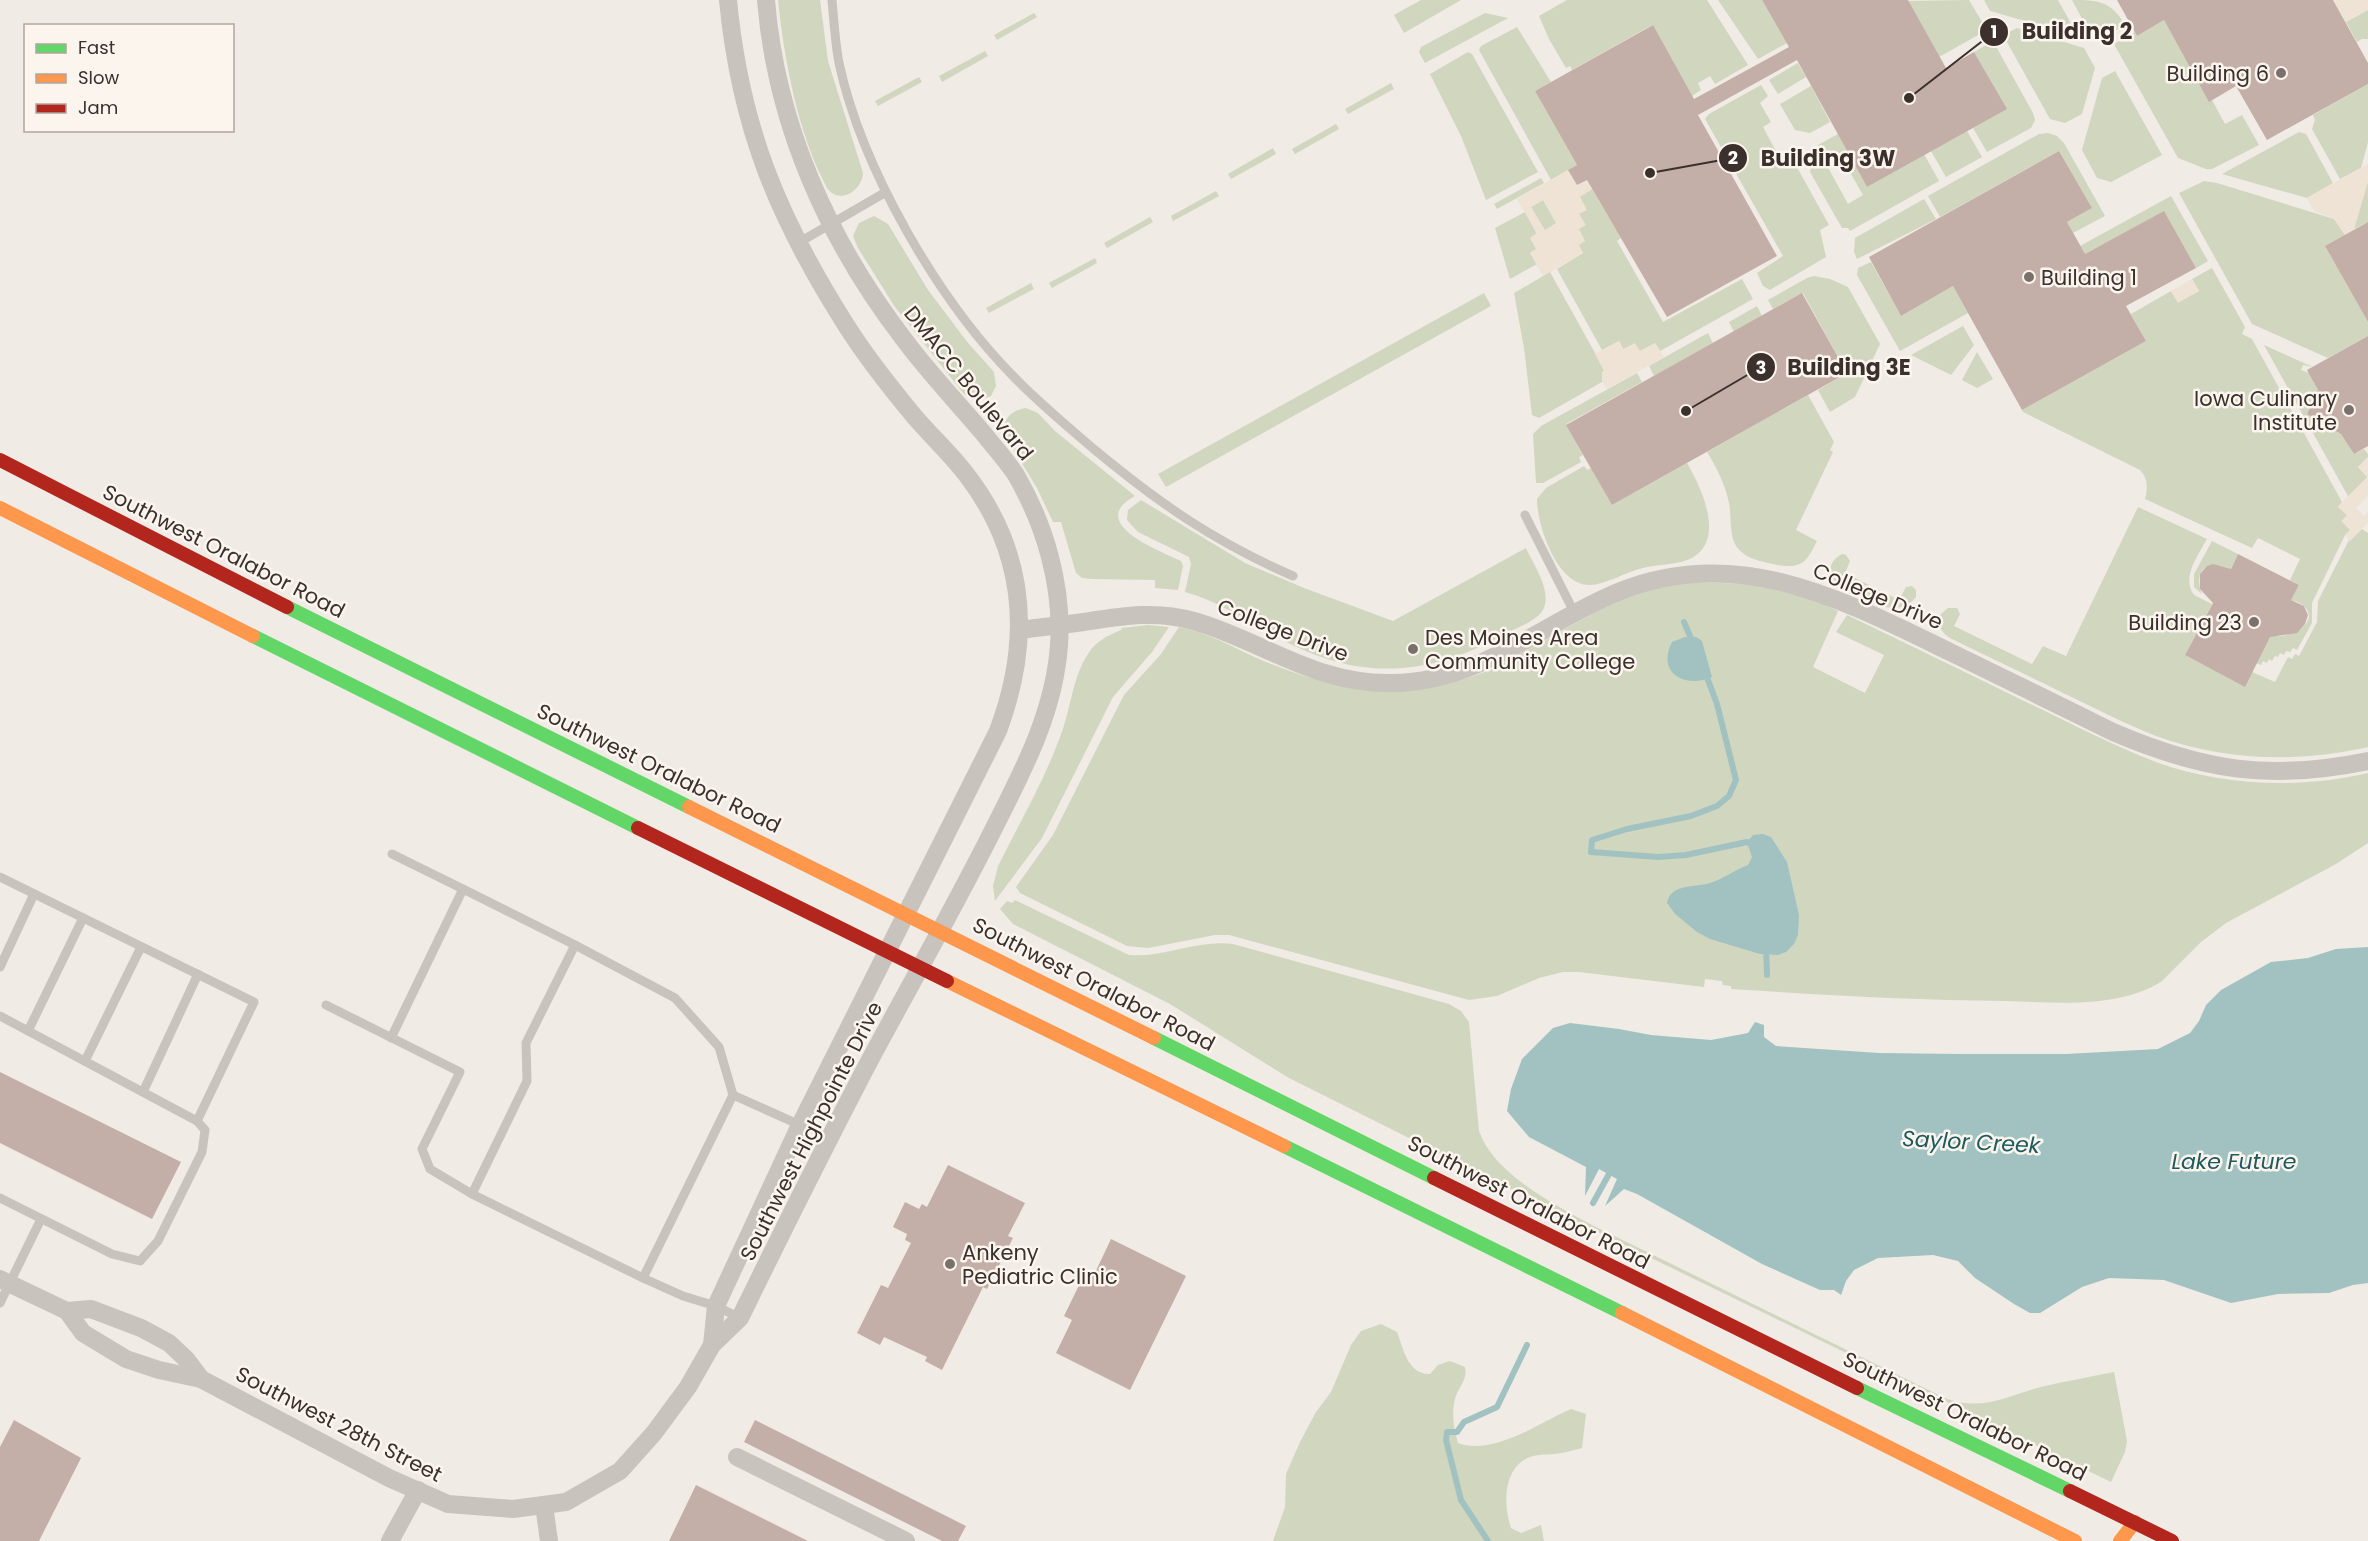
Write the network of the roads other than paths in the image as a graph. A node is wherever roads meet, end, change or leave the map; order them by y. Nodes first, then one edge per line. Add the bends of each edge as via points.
1 (728, 0) edge
2 (766, 0) edge
3 (832, 0) edge
4 (886, 192) junction
5 (831, 225) junction
6 (798, 243) junction
7 (0, 459) edge
8 (0, 508) edge
9 (1525, 515) dead end
10 (1293, 576) dead end
11 (1575, 614) junction
12 (1059, 626) junction
13 (1020, 630) junction
14 (2368, 761) edge
15 (392, 854) dead end
16 (0, 877) edge
17 (463, 889) junction
18 (34, 894) junction
19 (905, 914) junction
20 (83, 918) junction
21 (942, 932) junction
22 (575, 945) junction
23 (141, 947) junction
24 (888, 950) junction
25 (0, 967) edge
26 (922, 967) junction
27 (198, 974) junction
28 (326, 1005) dead end
29 (0, 1016) edge
30 (28, 1031) junction
31 (391, 1038) junction
32 (85, 1061) junction
33 (143, 1092) junction
34 (733, 1095) junction
35 (197, 1121) junction
36 (800, 1125) junction
37 (472, 1194) junction
38 (0, 1198) edge
39 (41, 1219) junction
40 (643, 1278) junction
41 (5, 1282) edge
42 (0, 1303) edge
43 (716, 1306) junction
44 (67, 1311) junction
45 (740, 1318) junction
46 (712, 1345) junction
47 (201, 1379) junction
48 (737, 1457) dead end
49 (417, 1490) junction
50 (566, 1502) joint
51 (544, 1505) junction
52 (2135, 1522) junction
53 (390, 1541) edge
54 (549, 1541) edge
55 (906, 1541) edge
56 (2075, 1541) edge
57 (2120, 1541) edge
58 (2130, 1541) edge
59 (2172, 1541) edge

1 - 6 street via 739,81 757,150
2 - 5 street, DMACC Boulevard via 774,62 786,112
3 - 4 lane via 837,52 846,90
4 - 5 lane
4 - 10 lane via 950,300 1013,376 1053,414 1132,481 1204,532
5 - 6 lane
5 - 12 street, DMACC Boulevard via 903,339 1015,474 1043,532 1057,590
6 - 13 street via 864,352 982,497 1008,553
7 - 19 main road, Southwest Oralabor Road via 379,653
8 - 24 main road via 462,742
9 - 11 lane
11 - 12 street, College Drive via 1473,668 1440,678 1391,684 1325,674 1193,621 1157,614
11 - 14 street, College Drive via 1619,592 1675,576 1719,573 1781,580 1836,598 2157,751 2216,766 2270,772 2333,768
12 - 13 street, College Drive
12 - 21 street, DMACC Boulevard via 1054,682 1041,728
13 - 19 street via 1016,672 998,731
15 - 17 lane
16 - 18 lane
17 - 22 lane
17 - 31 lane
18 - 20 lane
18 - 25 lane
19 - 21 main road, Southwest Oralabor Road
19 - 24 street, Southwest Highpointe Drive
20 - 23 lane
20 - 30 lane
21 - 26 street, Southwest Highpointe Drive
21 - 52 main road, Southwest Oralabor Road via 1649,1286
22 - 34 lane via 675,998 718,1047
22 - 37 lane via 526,1042 527,1081
23 - 27 lane
23 - 32 lane
24 - 26 main road
24 - 36 street, Southwest Highpointe Drive
26 - 45 street, Southwest Highpointe Drive via 863,1074
26 - 56 main road
27 - 33 lane
27 - 35 lane via 254,1002
28 - 31 lane
29 - 30 lane
30 - 32 lane
31 - 37 lane via 460,1072 422,1149 430,1170
32 - 33 lane
33 - 35 lane
34 - 36 lane
34 - 40 lane
35 - 39 lane via 205,1130 202,1152 158,1241 140,1261 112,1254
36 - 43 street, Southwest Highpointe Drive
37 - 40 lane
38 - 39 lane
39 - 41 lane
40 - 43 lane
41 - 42 lane
41 - 44 street, Southwest 28th Street
43 - 45 lane
43 - 46 street, Southwest Highpointe Drive
44 - 47 street, Southwest 28th Street via 83,1333 126,1359
44 - 47 street, Southwest 28th Street via 91,1309 141,1328 169,1343
45 - 46 street, Southwest Highpointe Drive
46 - 50 street, Southwest Highpointe Drive via 688,1387 620,1471
47 - 49 street, Southwest 28th Street
48 - 55 street
49 - 51 street, Southwest 28th Street via 448,1504 513,1509
49 - 53 street
50 - 51 street, Southwest 28th Street
51 - 54 street
52 - 57 main road
52 - 58 main road
52 - 59 main road, Southwest Oralabor Road

